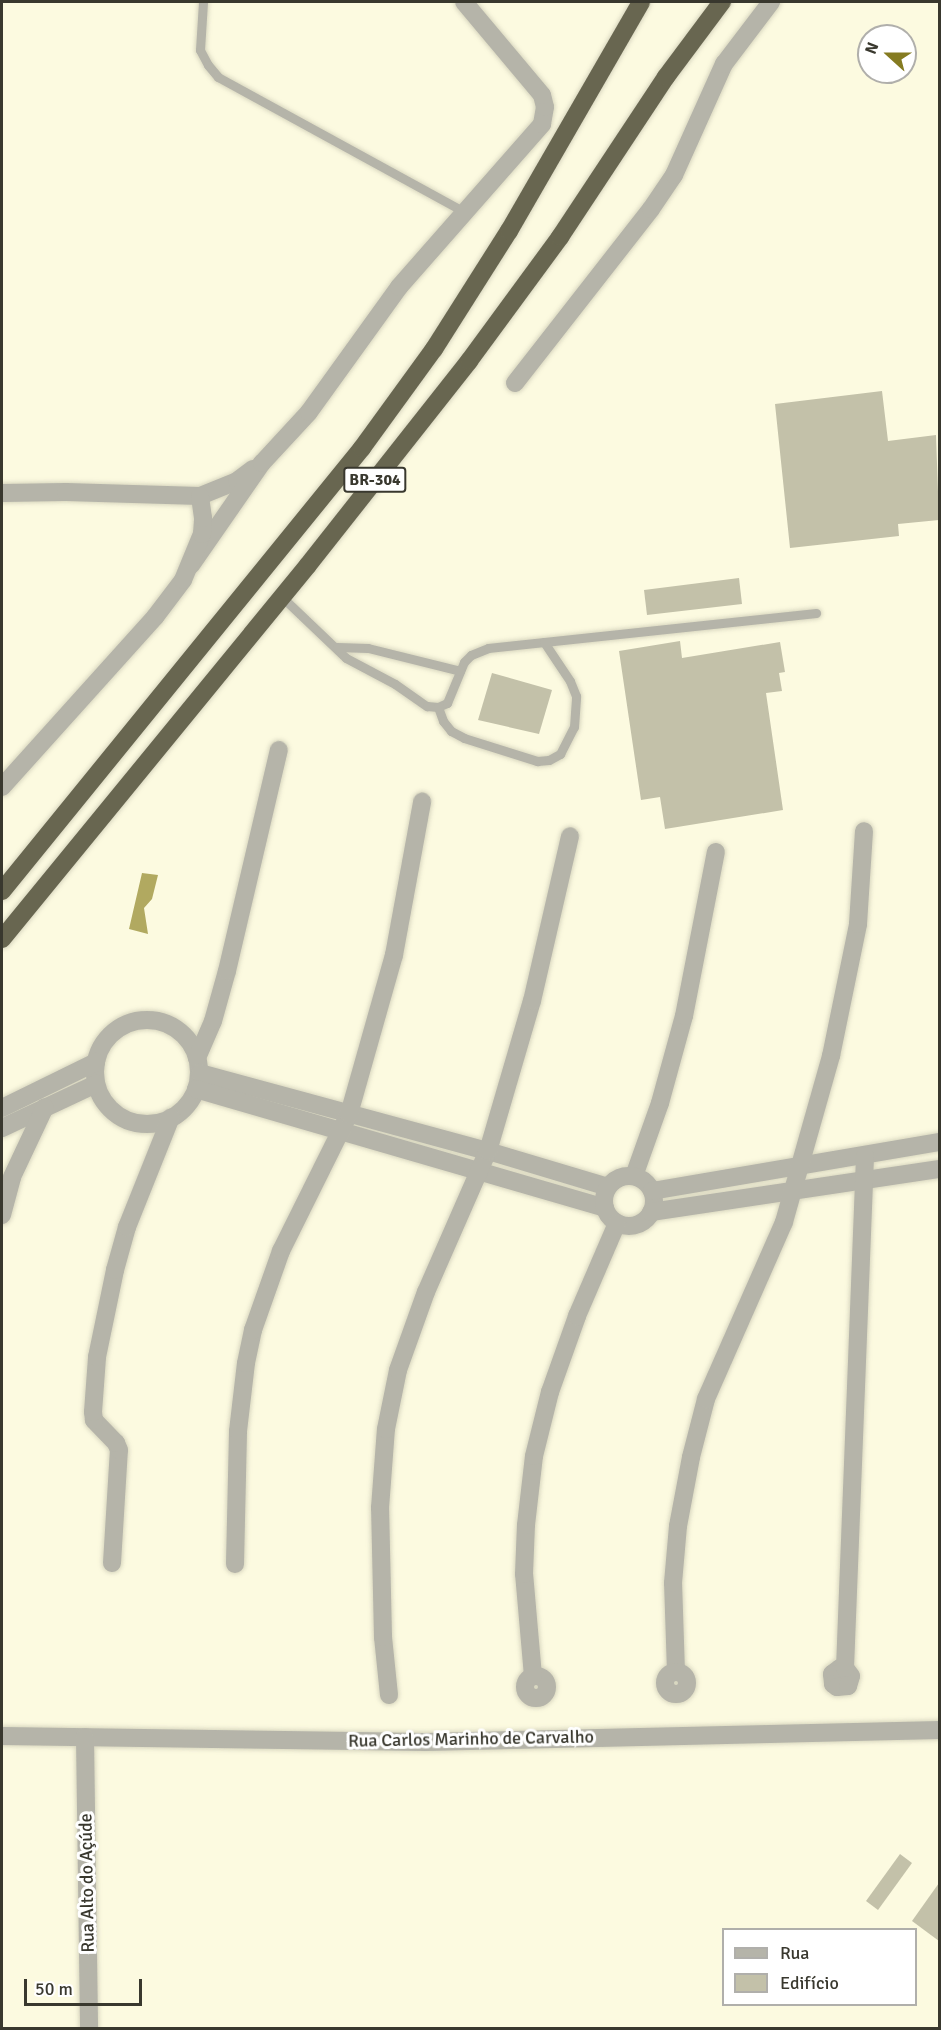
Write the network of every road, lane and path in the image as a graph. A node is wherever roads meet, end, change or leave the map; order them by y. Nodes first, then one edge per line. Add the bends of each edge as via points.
1 (203, 2) edge
2 (464, 2) edge
3 (641, 2) edge
4 (722, 2) edge
5 (771, 2) edge
6 (545, 113) junction
7 (570, 128) junction
8 (464, 211) junction
9 (515, 383) dead end
10 (262, 463) junction
11 (2, 493) edge
12 (200, 496) junction
13 (191, 565) junction
14 (282, 597) junction
15 (816, 613) dead end
16 (544, 642) junction
17 (337, 647) junction
18 (460, 670) junction
19 (438, 707) junction
20 (279, 750) dead end
21 (2, 787) edge
22 (422, 802) dead end
23 (864, 831) dead end
24 (570, 836) dead end
25 (716, 852) dead end
26 (2, 891) edge
27 (2, 939) edge
28 (96, 1062) junction
29 (198, 1073) junction
30 (96, 1084) junction
31 (45, 1107) junction
32 (2, 1108) edge
33 (171, 1117) junction
34 (345, 1122) junction
35 (2, 1128) edge
36 (939, 1142) edge
37 (489, 1151) junction
38 (865, 1156) junction
39 (800, 1167) junction
40 (939, 1169) edge
41 (7, 1171) edge
42 (481, 1171) junction
43 (634, 1176) junction
44 (865, 1180) junction
45 (608, 1187) junction
46 (652, 1191) junction
47 (794, 1192) junction
48 (605, 1208) junction
49 (651, 1212) junction
50 (2, 1215) edge
51 (617, 1223) junction
52 (112, 1563) dead end
53 (235, 1564) dead end
54 (845, 1668) dead end
55 (675, 1672) dead end
56 (533, 1676) dead end
57 (389, 1695) dead end
58 (939, 1730) edge
59 (2, 1736) edge
60 (85, 1737) junction
61 (89, 2028) edge

1 - 8 lane via 200,50 219,76
2 - 6 street via 542,95
3 - 7 highway, BR-304
4 - 14 highway, BR-304 via 469,361
5 - 9 street via 724,64 669,184
6 - 7 street
6 - 8 street via 542,124
7 - 26 highway, BR-304 via 434,349 362,448
8 - 10 street via 399,287 309,412
10 - 12 street via 237,481
10 - 13 street
11 - 12 street
12 - 13 street via 202,534
13 - 21 street via 155,617
14 - 17 lane
14 - 27 highway, BR-304
15 - 16 lane
16 - 18 lane via 479,651
16 - 19 lane via 576,696 574,727 560,754 537,761 464,738 442,722
17 - 18 lane via 368,648
17 - 19 lane via 360,668 396,684 428,706
18 - 19 lane via 447,703
20 - 29 street via 227,970
22 - 34 street via 394,955
23 - 39 street via 858,924 845,996
24 - 37 street via 532,1001
25 - 43 street via 684,1016 660,1103
28 - 29 street via 109,1036 122,1026 138,1020 155,1020 171,1025 185,1036
28 - 30 street
28 - 32 street
29 - 33 street via 189,1102
29 - 34 street
30 - 31 street
30 - 33 street via 103,1101 131,1122 149,1124
31 - 35 street
31 - 41 street
33 - 52 street via 127,1227 97,1357 94,1420 118,1450
34 - 37 street
34 - 42 street
34 - 53 street via 281,1251 253,1330 238,1431
36 - 38 street
37 - 42 street
37 - 45 street
38 - 39 street
38 - 44 street
39 - 46 street
39 - 47 street
40 - 44 street
41 - 50 street
42 - 48 street
42 - 57 street via 426,1292 398,1370 386,1429 380,1508 383,1637
43 - 45 street via 616,1179
43 - 46 street
44 - 47 street
44 - 54 street
45 - 48 street
46 - 49 street
47 - 49 street
47 - 55 street via 767,1264 706,1399 691,1457 678,1526 673,1583
48 - 51 street
49 - 51 street via 636,1225
51 - 56 street via 550,1392 534,1456 525,1525 524,1574
58 - 60 street, Rua Carlos Marinho de Carvalho via 425,1742
59 - 60 street, Rua Carlos Marinho de Carvalho
60 - 61 street, Rua Alto do Açúde

